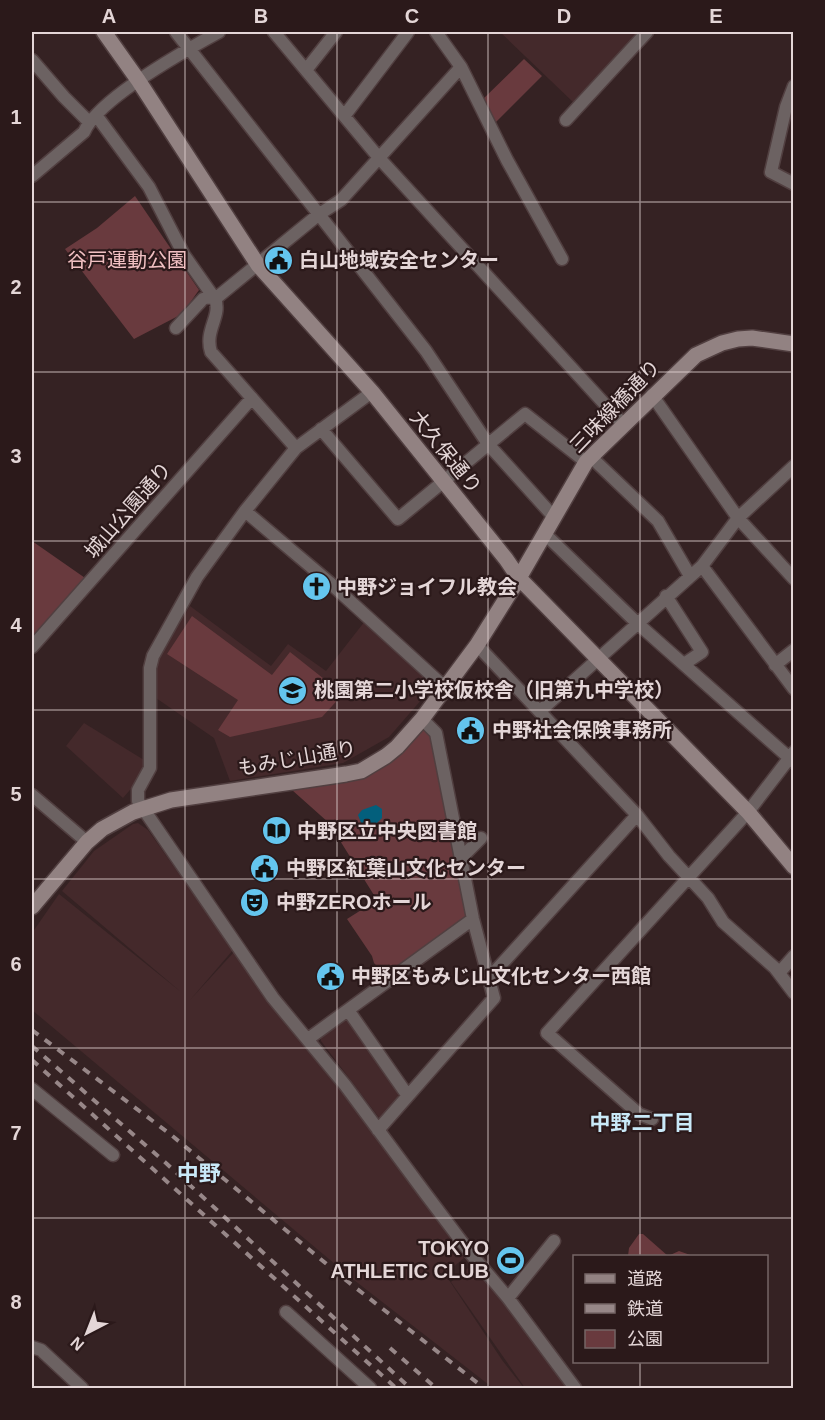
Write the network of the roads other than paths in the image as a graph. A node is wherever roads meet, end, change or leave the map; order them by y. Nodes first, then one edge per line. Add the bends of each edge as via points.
1 (104, 32) edge
2 (176, 32) edge
3 (219, 32) edge
4 (274, 32) edge
5 (336, 32) edge
6 (408, 32) edge
7 (436, 32) edge
8 (647, 32) edge
9 (188, 49) junction
10 (33, 64) edge
11 (461, 67) junction
12 (306, 70) junction
13 (138, 80) junction
14 (794, 86) edge
15 (345, 115) junction
16 (92, 118) junction
17 (566, 120) dead end
18 (380, 159) junction
19 (32, 176) edge
20 (794, 184) edge
21 (318, 215) junction
22 (562, 258) dead end
23 (258, 265) junction
24 (215, 298) junction
25 (176, 328) dead end
26 (794, 344) edge
27 (372, 392) junction
28 (652, 395) junction
29 (252, 398) junction
30 (623, 424) junction
31 (321, 429) junction
32 (488, 444) junction
33 (296, 448) junction
34 (588, 459) junction
35 (794, 466) edge
36 (443, 482) junction
37 (245, 512) junction
38 (554, 516) junction
39 (738, 518) junction
40 (544, 533) junction
41 (702, 566) junction
42 (690, 576) junction
43 (519, 578) junction
44 (794, 579) edge
45 (666, 597) junction
46 (637, 623) junction
47 (477, 645) junction
48 (32, 647) edge
49 (794, 651) edge
50 (598, 658) junction
51 (684, 664) junction
52 (775, 665) junction
53 (447, 684) junction
54 (794, 689) edge
55 (540, 711) junction
56 (422, 719) junction
57 (792, 757) edge
58 (32, 795) edge
59 (143, 808) junction
60 (748, 812) junction
61 (637, 815) junction
62 (481, 838) dead end
63 (87, 842) junction
64 (461, 858) junction
65 (794, 867) edge
66 (690, 876) junction
67 (33, 902) edge
68 (473, 920) junction
69 (794, 956) edge
70 (779, 973) junction
71 (490, 984) junction
72 (794, 993) edge
73 (348, 1010) junction
74 (308, 1039) junction
75 (32, 1089) edge
76 (408, 1096) junction
77 (652, 1119) dead end
78 (378, 1130) junction
79 (113, 1155) dead end
80 (554, 1241) dead end
81 (508, 1298) junction
82 (286, 1312) dead end
83 (32, 1347) edge
84 (82, 1389) edge
85 (370, 1389) edge
86 (575, 1389) edge

1 - 13 main road, 大久保通り
2 - 9 street
3 - 9 street
4 - 12 street
5 - 12 street
6 - 15 street
7 - 11 street
8 - 17 street
9 - 13 street
9 - 21 street
10 - 16 street
11 - 18 street
11 - 22 street
12 - 15 street
13 - 16 street
13 - 23 main road, 大久保通り
14 - 20 street via 771,172
15 - 18 street
16 - 19 street via 84,132
16 - 24 street via 149,187 184,255
18 - 21 street via 341,200
18 - 30 street
21 - 23 street
21 - 32 street via 426,351
23 - 24 street
23 - 27 main road, 大久保通り
24 - 25 street via 203,299
24 - 29 street via 216,313 208,342 211,352
26 - 28 main road, 三味線橋通り via 752,338 722,343 696,355
27 - 31 street
27 - 36 main road, 大久保通り
28 - 30 main road, 三味線橋通り
28 - 39 street
29 - 33 street
29 - 48 street, 城山公園通り
30 - 34 main road, 三味線橋通り
31 - 33 street
31 - 36 street via 398,519
32 - 34 street via 525,414
32 - 36 street
32 - 38 street
33 - 37 street
34 - 38 main road, 三味線橋通り
34 - 42 street via 658,521
35 - 39 street
36 - 43 main road, 大久保通り
37 - 53 street via 439,682
37 - 59 street via 197,577 153,656 149,681 150,768 138,790
38 - 40 main road, 三味線橋通り
39 - 41 street
39 - 44 street
40 - 43 main road, 三味線橋通り
40 - 46 street
41 - 42 street
41 - 52 street
42 - 45 street
43 - 47 main road, もみじ山通り
43 - 50 main road, 大久保通り
45 - 46 street
45 - 51 street via 702,652
46 - 50 street
46 - 51 street
47 - 53 main road, もみじ山通り
47 - 55 street
49 - 52 street
50 - 55 street
50 - 60 main road, 大久保通り
51 - 57 street
52 - 54 street
53 - 56 main road, もみじ山通り
55 - 61 street
56 - 59 main road, もみじ山通り via 392,752 354,773 171,800
56 - 64 street via 436,733
57 - 60 street
58 - 63 street
59 - 63 main road, もみじ山通り via 112,823
59 - 74 street via 273,998
60 - 65 main road, 大久保通り
60 - 66 street
61 - 66 street
61 - 71 street
62 - 64 street
63 - 67 main road, もみじ山通り
64 - 68 street
66 - 70 street via 723,922
66 - 77 street via 547,1033 639,1114
68 - 71 street
68 - 73 street
69 - 70 street
70 - 72 street
71 - 76 street via 494,998
73 - 74 street
73 - 76 street
74 - 78 street
75 - 79 street
76 - 78 street
78 - 81 street
80 - 81 street
81 - 86 street
82 - 85 street
83 - 84 street via 41,1350

